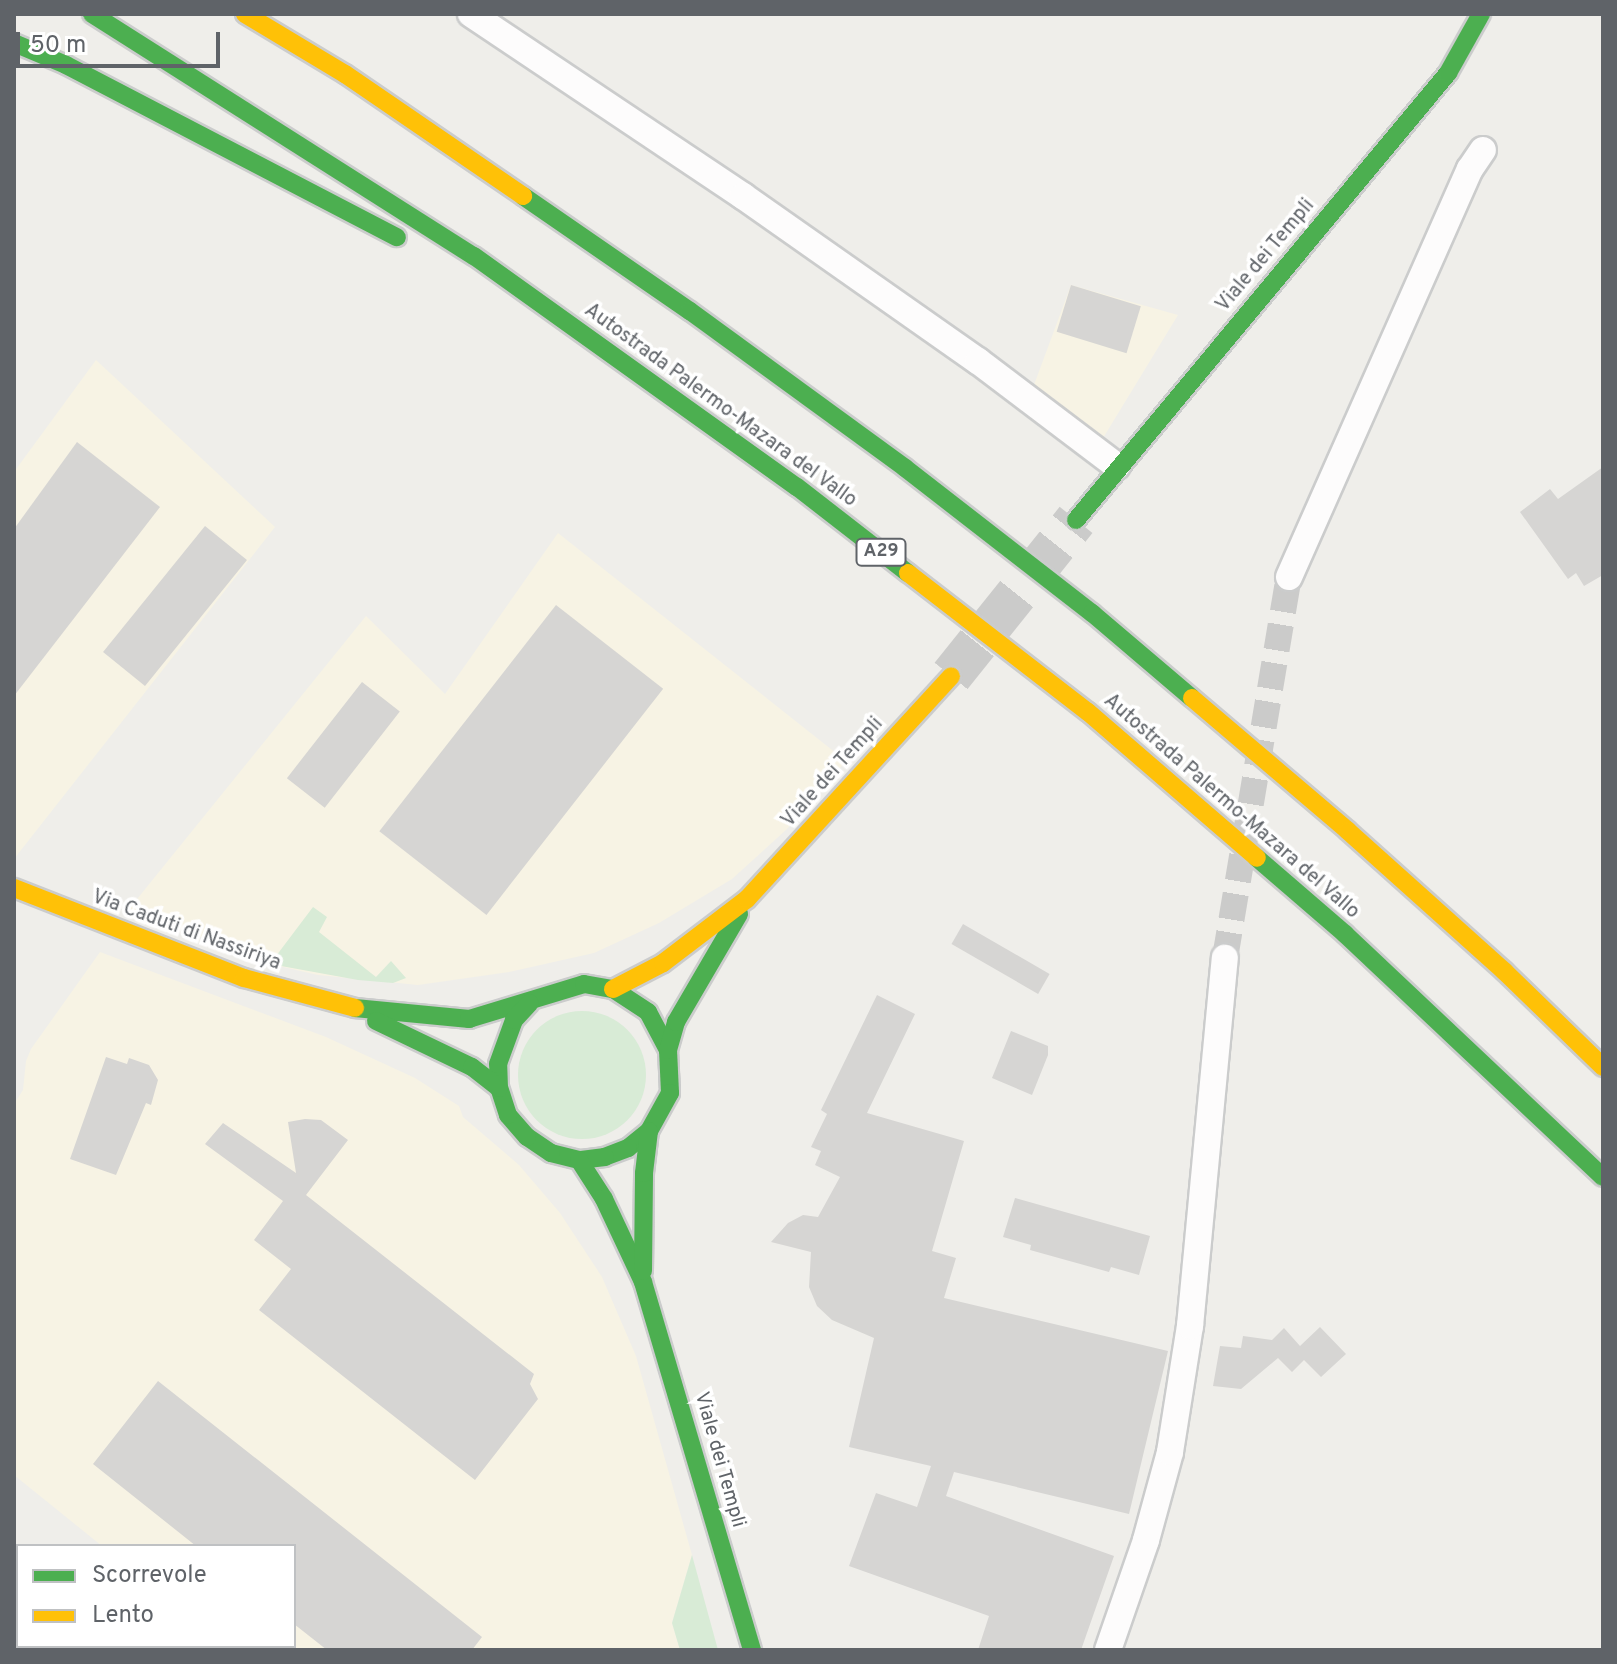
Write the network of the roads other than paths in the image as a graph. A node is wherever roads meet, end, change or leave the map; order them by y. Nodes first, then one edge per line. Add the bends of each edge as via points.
1 (92, 14) edge
2 (245, 14) edge
3 (471, 14) edge
4 (1481, 14) edge
5 (14, 43) edge
6 (1483, 150) dead end
7 (419, 249) dead end
8 (488, 289) dead end
9 (1117, 466) junction
10 (797, 487) junction
11 (1076, 520) tunnel mouth
12 (1289, 577) tunnel mouth
13 (951, 676) tunnel mouth
14 (14, 888) edge
15 (747, 899) junction
16 (1225, 958) tunnel mouth
17 (613, 989) junction
18 (530, 1003) junction
19 (346, 1007) junction
20 (668, 1050) junction
21 (1603, 1067) edge
22 (499, 1088) junction
23 (649, 1131) junction
24 (579, 1160) junction
25 (1603, 1177) edge
26 (643, 1282) junction
27 (752, 1650) edge
28 (1108, 1650) edge

1 - 10 main road, Autostrada Palermo-Mazara del Vallo / A29 via 474,256
2 - 21 main road via 345,74 690,311 973,520 1092,613 1348,831
3 - 9 street via 769,214
4 - 9 main road, Viale dei Templi via 1448,73
5 - 7 main road
6 - 12 street
8 - 10 main road via 734,458
9 - 11 main road, Viale dei Templi
10 - 25 main road, Autostrada Palermo-Mazara del Vallo / A29 via 1099,722 1345,934
13 - 15 main road, Viale dei Templi
14 - 19 main road, Via Caduti di Nassiriya via 244,978
15 - 17 main road via 663,963
15 - 20 main road via 676,1022
16 - 28 street via 1190,1326 1170,1452
17 - 18 main road via 584,984
17 - 20 main road via 648,1012
18 - 19 main road via 469,1019
18 - 22 main road via 503,1041
19 - 22 main road via 472,1067
20 - 23 main road via 670,1093
22 - 24 main road via 508,1115 527,1137 551,1153
23 - 24 main road via 628,1148
23 - 26 main road
24 - 26 main road via 604,1199
26 - 27 main road, Viale dei Templi

